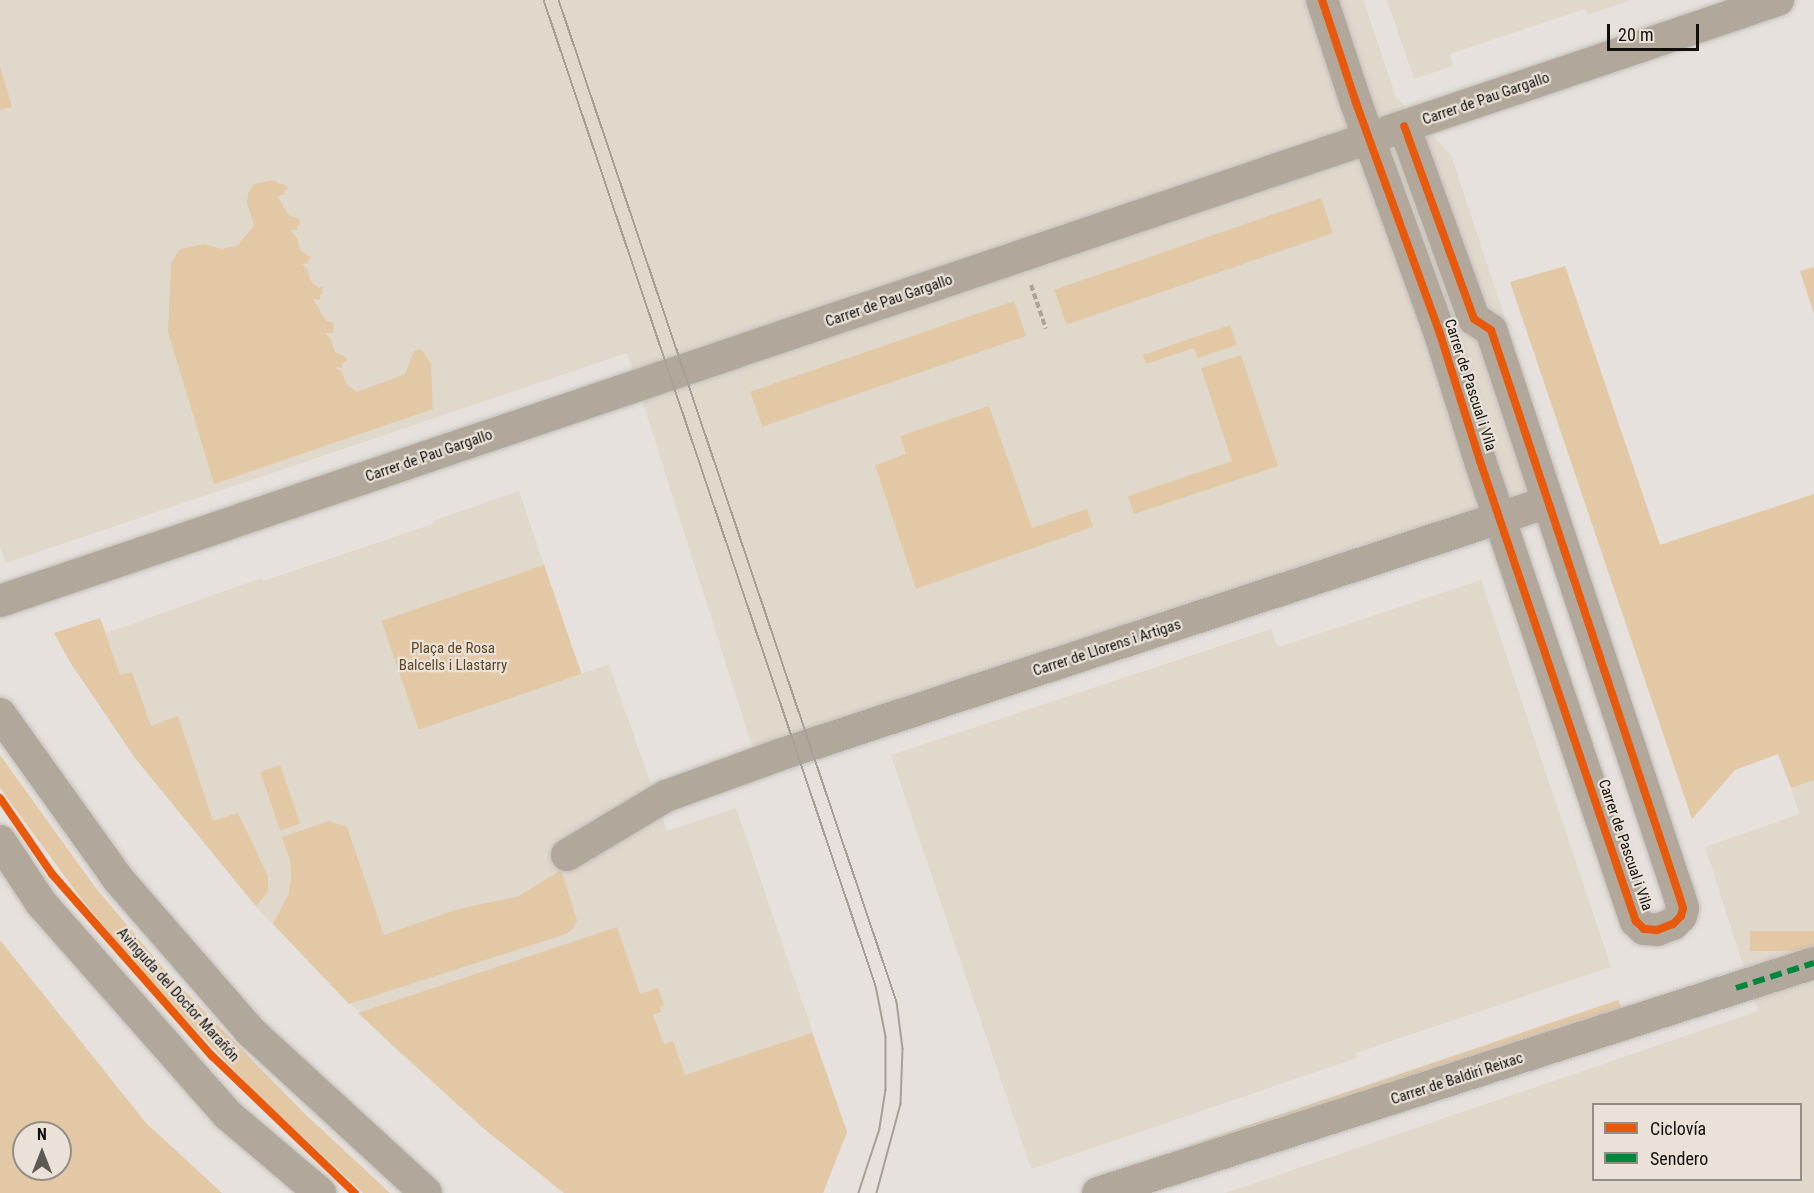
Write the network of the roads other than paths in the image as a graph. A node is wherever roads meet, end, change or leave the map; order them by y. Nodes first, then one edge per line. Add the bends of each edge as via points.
1 (1322, 0) edge
2 (1778, 0) edge
3 (1404, 126) junction
4 (1369, 138) junction
5 (1474, 319) junction
6 (1440, 334) junction
7 (1548, 502) junction
8 (1499, 518) junction
9 (0, 601) edge
10 (0, 714) edge
11 (0, 841) edge
12 (567, 855) dead end
13 (1814, 963) edge
14 (320, 1193) edge
15 (426, 1193) edge
16 (1098, 1193) edge

1 - 4 street, Carrer de Pascual i Vila
2 - 3 street, Carrer de Pau Gargallo
3 - 4 street, Carrer de Pau Gargallo
3 - 5 street, Carrer de Pascual i Vila
4 - 6 street, Carrer de Pascual i Vila
4 - 9 street, Carrer de Pau Gargallo
5 - 6 street
5 - 7 street, Carrer de Pascual i Vila via 1491,330
6 - 8 street, Carrer de Pascual i Vila
7 - 8 street, Carrer de Llorens i Artigas
7 - 8 street, Carrer de Pascual i Vila via 1683,908 1673,924 1658,930 1644,929 1636,921
8 - 12 street, Carrer de Llorens i Artigas via 779,755 666,796
10 - 15 street, Avinguda del Doctor Marañón via 118,879 250,1031
11 - 14 street via 41,903 228,1115
13 - 16 street, Carrer de Baldiri Reixac

